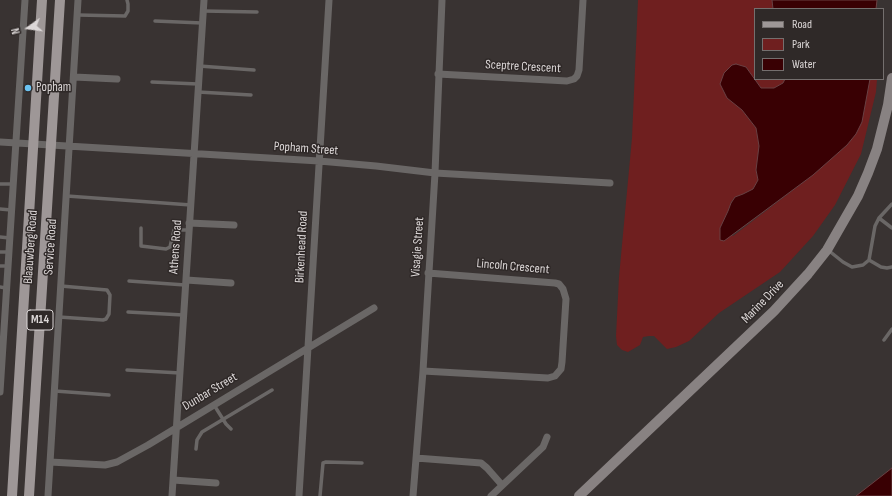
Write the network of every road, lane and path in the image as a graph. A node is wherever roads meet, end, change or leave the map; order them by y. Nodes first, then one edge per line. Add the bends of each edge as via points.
1 (25, 0) edge
2 (42, 0) edge
3 (60, 0) edge
4 (78, 0) edge
5 (127, 0) edge
6 (204, 0) edge
7 (329, 0) edge
8 (442, 0) edge
9 (583, 0) edge
10 (203, 11) junction
11 (257, 12) dead end
12 (78, 15) junction
13 (154, 21) dead end
14 (202, 24) junction
15 (199, 66) junction
16 (254, 70) dead end
17 (438, 74) junction
18 (74, 77) junction
19 (892, 78) edge
20 (117, 79) dead end
21 (152, 82) dead end
22 (198, 88) junction
23 (251, 95) dead end
24 (0, 142) edge
25 (16, 143) junction
26 (33, 144) junction
27 (50, 144) junction
28 (70, 146) junction
29 (194, 154) junction
30 (319, 161) junction
31 (434, 173) junction
32 (610, 183) dead end
33 (0, 184) edge
34 (13, 184) junction
35 (67, 196) junction
36 (892, 204) edge
37 (191, 205) junction
38 (0, 209) edge
39 (11, 210) junction
40 (879, 218) junction
41 (234, 225) dead end
42 (189, 226) junction
43 (141, 228) dead end
44 (892, 228) edge
45 (0, 237) edge
46 (10, 238) junction
47 (827, 250) junction
48 (0, 252) edge
49 (9, 252) junction
50 (869, 260) junction
51 (0, 266) edge
52 (8, 266) junction
53 (892, 267) edge
54 (428, 273) junction
55 (129, 281) dead end
56 (186, 282) junction
57 (231, 283) dead end
58 (61, 286) junction
59 (3, 288) edge
60 (374, 308) dead end
61 (2, 312) edge
62 (128, 312) dead end
63 (183, 315) junction
64 (59, 317) junction
65 (892, 329) edge
66 (884, 340) dead end
67 (308, 348) junction
68 (127, 370) dead end
69 (423, 371) junction
70 (180, 373) junction
71 (0, 376) edge
72 (272, 390) dead end
73 (54, 391) junction
74 (0, 392) edge
75 (109, 395) dead end
76 (214, 404) junction
77 (223, 419) junction
78 (176, 427) junction
79 (231, 429) dead end
80 (547, 437) dead end
81 (196, 450) dead end
82 (416, 458) junction
83 (50, 462) junction
84 (362, 463) dead end
85 (173, 480) junction
86 (216, 483) dead end
87 (502, 485) junction
88 (12, 496) edge
89 (29, 496) edge
90 (48, 496) edge
91 (172, 496) edge
92 (299, 496) edge
93 (320, 496) edge
94 (413, 496) edge
95 (491, 496) edge
96 (579, 496) edge

1 - 25 street, Blaauwberg Road
2 - 26 main road, Blaauwberg Road / M14
3 - 27 main road, Blaauwberg Road / M14
4 - 12 street, Service Road
5 - 12 lane via 128,11 124,16
6 - 10 street, Athens Road
7 - 30 street, Birkenhead Road
8 - 17 street, Visagie Street
9 - 17 street, Sceptre Crescent via 579,70 574,79 567,81
10 - 11 lane
10 - 14 street, Athens Road
12 - 18 street, Service Road
13 - 14 lane
14 - 15 street, Athens Road
15 - 16 lane
15 - 22 street, Athens Road
17 - 31 street, Visagie Street
18 - 20 street
18 - 28 street, Service Road
19 - 47 main road, Marine Drive via 888,105 873,161 858,196
21 - 22 lane
22 - 23 lane
22 - 29 street, Athens Road
24 - 25 street, Popham Street
25 - 26 street, Popham Street
25 - 34 street, Blaauwberg Road
26 - 27 street, Popham Street
26 - 88 main road, Blaauwberg Road / M14
27 - 28 street, Popham Street
27 - 89 main road, Blaauwberg Road / M14
28 - 29 street, Popham Street
28 - 35 street, Service Road
29 - 30 street, Popham Street
29 - 37 street, Athens Road
30 - 31 street, Popham Street
30 - 67 street, Birkenhead Road
31 - 32 street, Popham Street
31 - 54 street, Visagie Street
33 - 34 lane
34 - 39 street, Blaauwberg Road
35 - 37 lane
35 - 58 street, Service Road
36 - 40 lane
37 - 42 street, Athens Road
38 - 39 lane
39 - 46 street, Blaauwberg Road
40 - 44 lane
40 - 50 lane via 875,226
41 - 42 street
42 - 43 lane via 174,230 170,247 166,249 141,246
42 - 56 street, Athens Road
45 - 46 lane
46 - 49 street, Blaauwberg Road
47 - 50 lane via 852,267 863,265
47 - 96 main road, Marine Drive via 774,311
48 - 49 lane
49 - 52 street, Blaauwberg Road
50 - 53 lane via 880,267
51 - 52 lane
52 - 59 street, Blaauwberg Road
54 - 69 street, Visagie Street
54 - 69 street, Lincoln Crescent via 555,283 563,289 566,299 562,362 555,376 548,378
55 - 56 lane
56 - 57 street
56 - 63 street, Athens Road
58 - 64 street, Service Road
58 - 64 lane via 107,290 110,295 108,317 103,320
59 - 61 street, Blaauwberg Road
60 - 67 street, Dunbar Street
61 - 71 street, Blaauwberg Road
62 - 63 lane
63 - 70 street, Athens Road
64 - 73 street, Service Road
65 - 66 lane
67 - 76 street, Dunbar Street
67 - 92 street, Birkenhead Road
68 - 70 lane
69 - 82 street, Visagie Street
70 - 78 street, Athens Road
71 - 74 street, Blaauwberg Road
72 - 77 lane
73 - 75 lane
73 - 83 street, Service Road
76 - 77 lane
76 - 78 street, Dunbar Street
77 - 79 lane
77 - 81 lane via 200,435
78 - 83 street, Dunbar Street via 112,464
78 - 85 street, Athens Road
80 - 87 street via 543,447
82 - 87 street via 481,463
82 - 94 street, Visagie Street
83 - 90 street, Service Road
84 - 93 lane via 323,463
85 - 86 street
85 - 91 street, Athens Road
87 - 95 street

